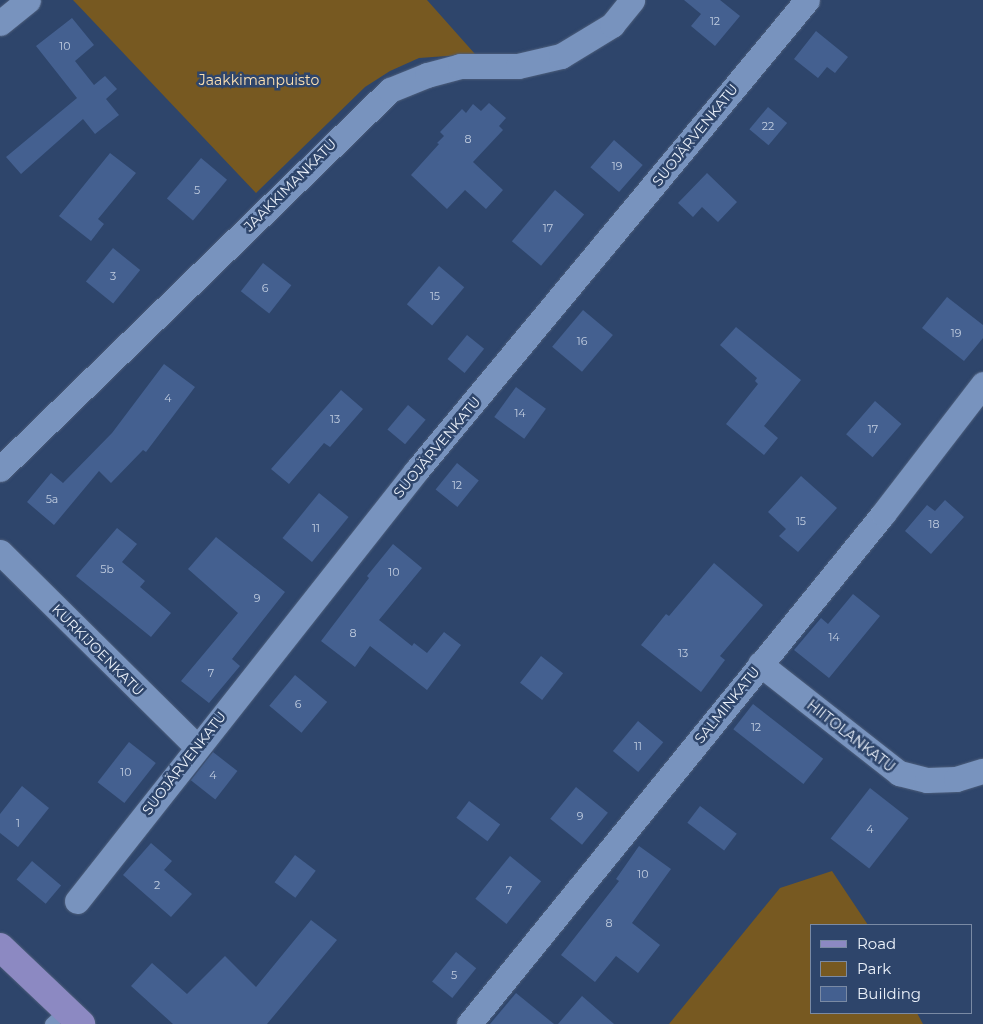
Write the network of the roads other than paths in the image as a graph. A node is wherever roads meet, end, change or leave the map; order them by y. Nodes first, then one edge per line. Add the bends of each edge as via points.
1 (28, 0) edge
2 (632, 0) edge
3 (807, 0) edge
4 (0, 23) edge
5 (983, 384) edge
6 (0, 469) edge
7 (0, 552) edge
8 (760, 664) junction
9 (196, 747) junction
10 (983, 771) edge
11 (77, 902) dead end
12 (0, 947) edge
13 (66, 1019) edge
14 (469, 1024) edge

1 - 4 street
2 - 6 street, JAAKKIMANKATU via 612,25 561,56 518,66 460,66 390,90
3 - 9 street, SUOJÄRVENKATU via 416,471
5 - 8 street, SALMINKATU via 884,514
7 - 9 street, KURKIJOENKATU
8 - 10 street, HIITOLANKATU via 899,773 927,780 956,779
8 - 14 street, SALMINKATU
9 - 11 street, SUOJÄRVENKATU
12 - 13 main road

